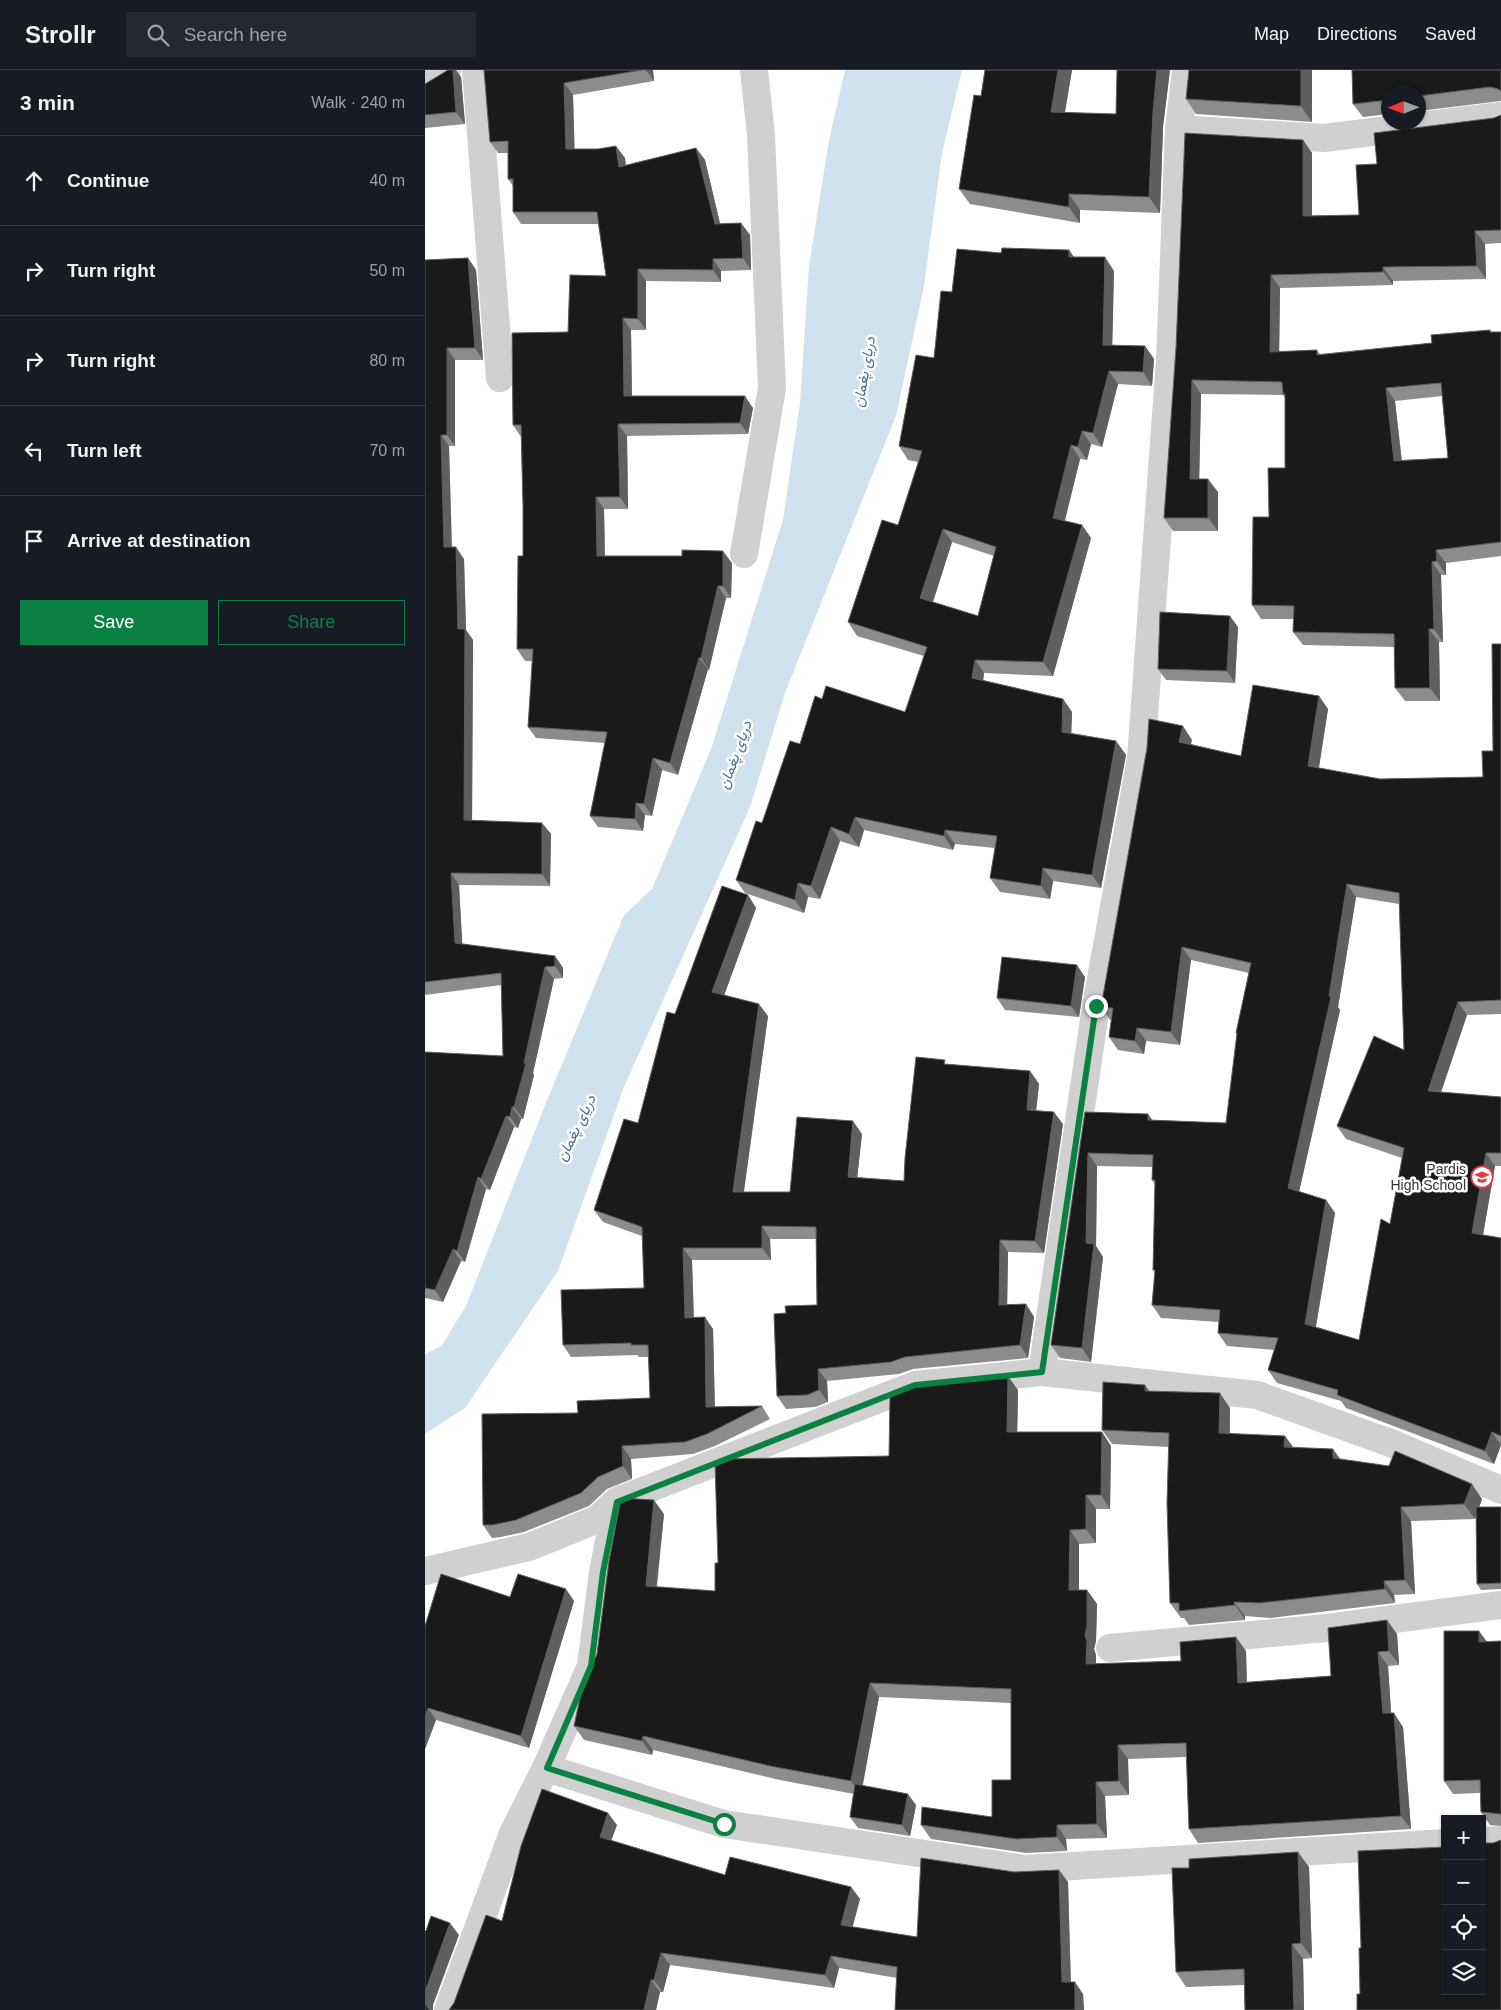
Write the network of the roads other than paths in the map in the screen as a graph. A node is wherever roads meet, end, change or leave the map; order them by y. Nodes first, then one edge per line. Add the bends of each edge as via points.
1 (447, 70) edge
2 (476, 70) edge
3 (754, 70) edge
4 (1186, 70) edge
5 (425, 83) edge
6 (1501, 116) edge
7 (1179, 129) junction
8 (500, 378) dead end
9 (744, 554) dead end
10 (1042, 1372) junction
11 (1501, 1490) edge
12 (617, 1502) junction
13 (425, 1571) edge
14 (1501, 1605) edge
15 (1110, 1648) dead end
16 (547, 1768) junction
17 (1501, 1840) edge
18 (1486, 1841) edge
19 (1441, 1843) edge
20 (448, 2010) edge

1 - 5 street
2 - 8 street
3 - 9 street via 761,135 772,388
4 - 7 street
6 - 7 street via 1324,138
7 - 10 street via 1170,360 1141,758 1096,1006
10 - 11 street via 1257,1394 1396,1445
10 - 12 street via 915,1385
12 - 13 street via 598,1519 529,1548
12 - 16 street via 603,1572 591,1666
14 - 15 street via 1326,1628
16 - 19 street via 724,1824 1025,1869
16 - 20 street via 513,1833
17 - 18 street

